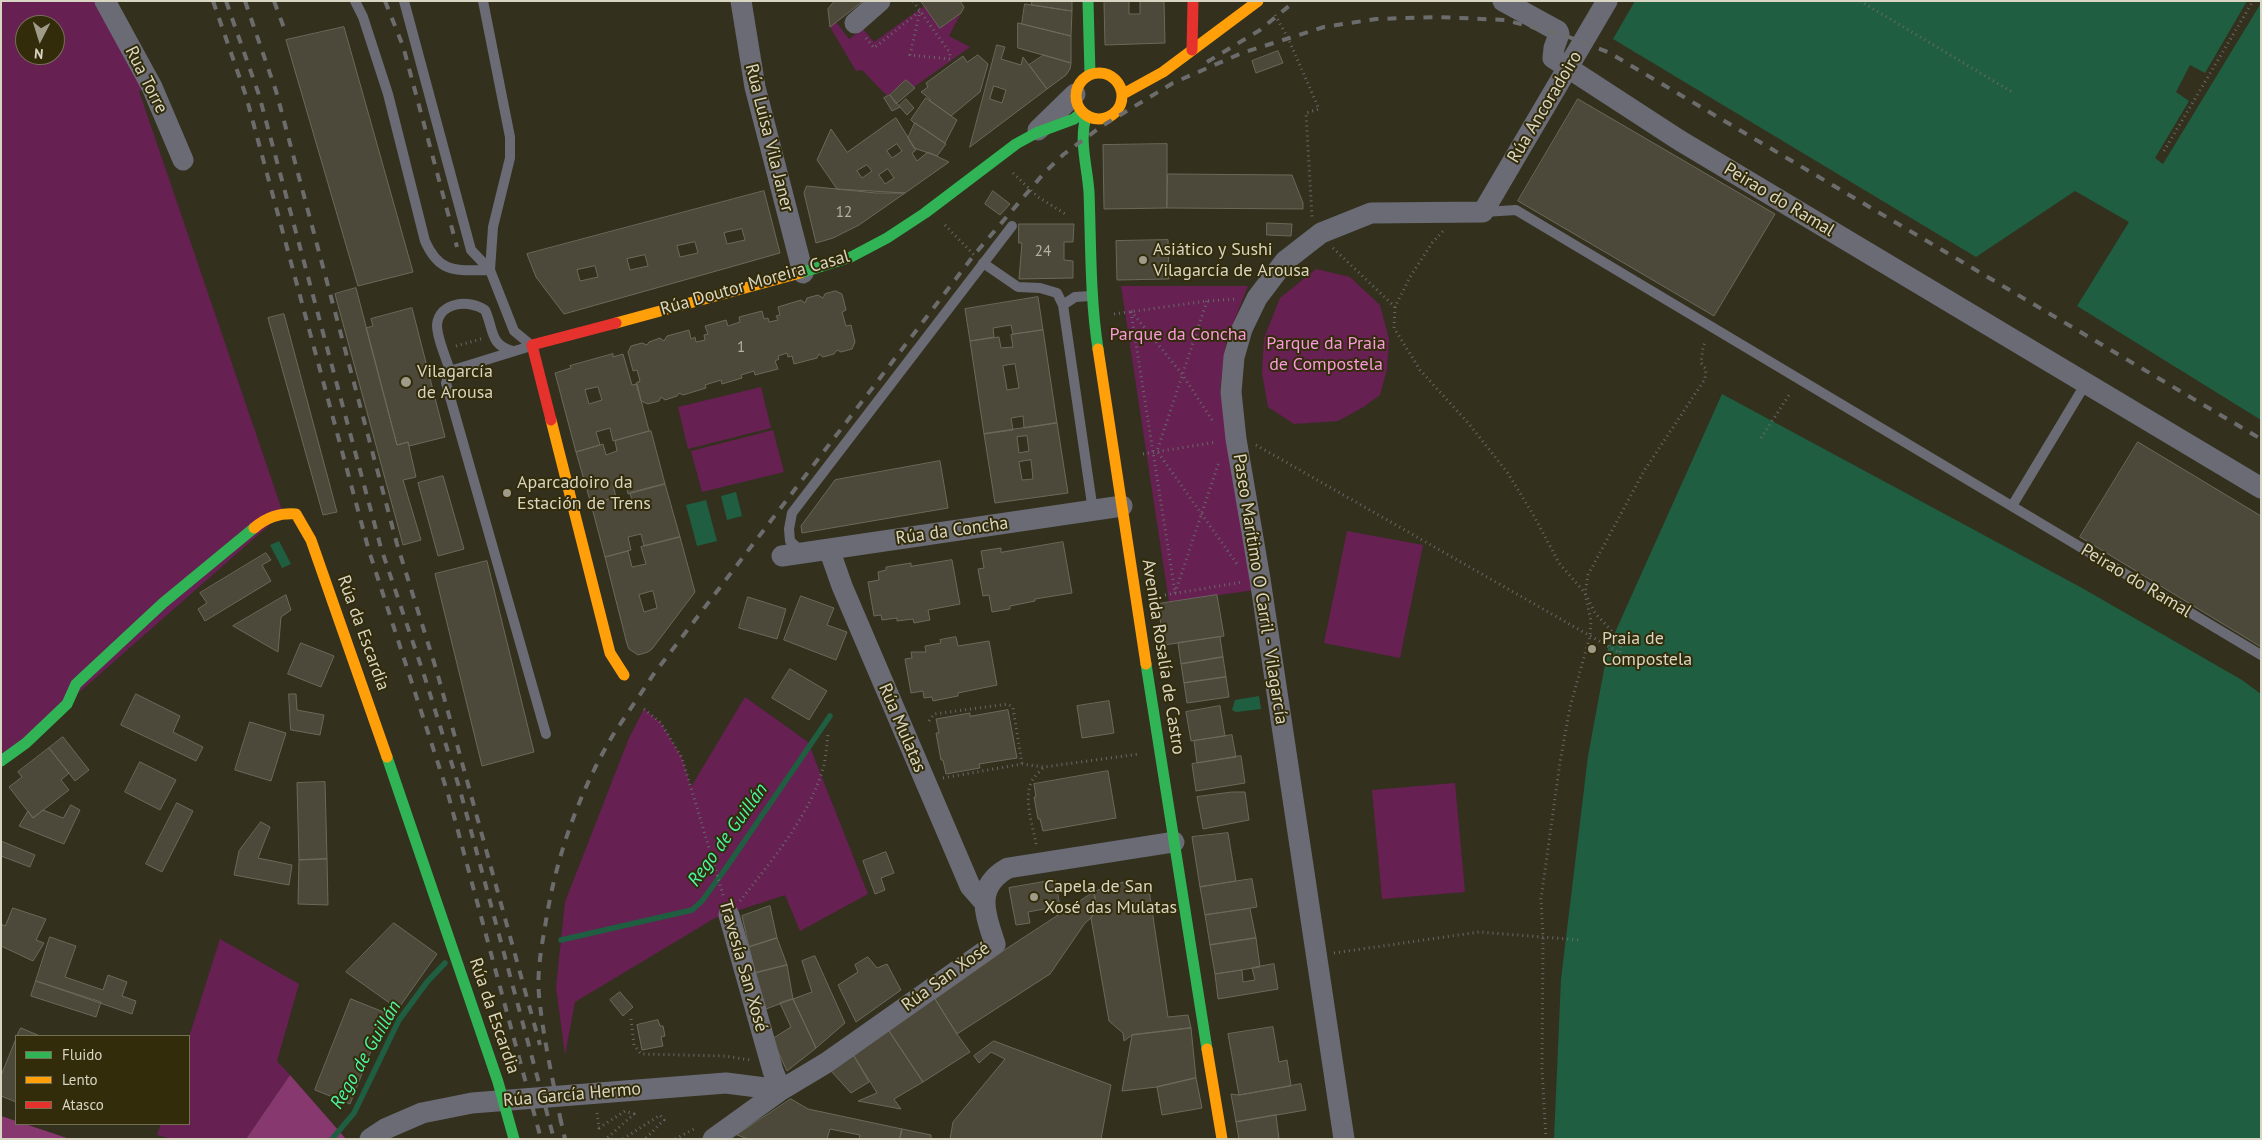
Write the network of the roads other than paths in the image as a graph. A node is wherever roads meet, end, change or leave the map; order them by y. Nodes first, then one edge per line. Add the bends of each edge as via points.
1 (105, 1) edge
2 (355, 1) edge
3 (404, 1) edge
4 (483, 1) edge
5 (741, 1) edge
6 (880, 1) edge
7 (1088, 1) edge
8 (1193, 1) edge
9 (1258, 1) edge
10 (1503, 1) edge
11 (1607, 1) edge
12 (855, 23) road end
13 (1192, 50) junction
14 (1156, 61) dead end
15 (1567, 66) junction
16 (1124, 69) dead end
17 (1090, 74) junction
18 (1109, 75) junction
19 (1123, 94) junction
20 (1081, 107) junction
21 (1103, 119) junction
22 (1036, 133) joint
23 (1099, 133) dead end
24 (1094, 146) dead end
25 (183, 160) dead end
26 (1088, 179) junction
27 (1472, 212) junction
28 (1012, 226) dead end
29 (983, 263) junction
30 (490, 270) junction
31 (803, 273) junction
32 (1091, 296) junction
33 (1064, 305) junction
34 (532, 345) junction
35 (513, 351) junction
36 (450, 371) junction
37 (2086, 383) junction
38 (2261, 488) edge
39 (1122, 506) junction
40 (2012, 506) junction
41 (1093, 511) junction
42 (829, 549) junction
43 (804, 553) junction
44 (782, 556) dead end
45 (2261, 655) edge
46 (624, 675) dead end
47 (546, 734) dead end
48 (1, 761) edge
49 (1174, 842) junction
50 (984, 903) junction
51 (729, 915) road end
52 (777, 1081) junction
53 (370, 1139) edge
54 (514, 1139) edge
55 (713, 1139) edge
56 (1222, 1139) edge
57 (1344, 1139) edge

1 - 25 street, Rua Torre via 152,87
2 - 30 lane via 388,94 430,252 444,267
3 - 30 lane via 471,250
4 - 30 lane via 510,137 510,158 493,227
5 - 31 street, Rúa Luisa Vila Janer via 755,87
6 - 12 street
7 - 17 street
8 - 13 street
9 - 13 street
10 - 15 street, Peirao do Ramal via 1558,31 1560,34 1553,58
11 - 15 street, Rúa Ancoradoiro
13 - 14 street
13 - 19 street via 1146,83
15 - 27 street, Rúa Ancoradoiro
15 - 37 street, Peirao do Ramal via 1679,140
16 - 18 street
17 - 18 street
17 - 20 street via 1080,82
18 - 19 street via 1118,82
19 - 21 street via 1116,113
20 - 21 street
20 - 22 street, Rúa Doutor Moreira Casal
20 - 26 street via 1080,141
21 - 23 street
22 - 31 street, Rúa Doutor Moreira Casal via 887,238 851,257
24 - 26 street
26 - 32 street, Avenida Rosalía de Castro
27 - 40 lane, Peirao do Ramal via 1516,210
27 - 57 street, Paseo Marítimo O Carril - Vilagarcía via 1371,213 1321,234 1285,260 1257,298 1242,329 1234,356 1231,392 1255,580
28 - 29 lane
29 - 33 lane via 1018,287 1057,293
29 - 43 lane via 792,513 790,541
30 - 34 lane via 514,331
31 - 34 street, Rúa Doutor Moreira Casal
32 - 33 lane via 1076,297
32 - 39 street, Avenida Rosalía de Castro
33 - 41 lane
34 - 35 lane
34 - 46 street via 610,653
35 - 36 lane
35 - 36 lane via 497,344 485,310 470,303 456,305 445,310 437,325
36 - 47 lane via 446,383
37 - 38 street, Peirao do Ramal
37 - 40 lane
39 - 41 street, Rúa da Concha
39 - 49 street, Avenida Rosalía de Castro
40 - 45 lane, Peirao do Ramal
41 - 42 street, Rúa da Concha
42 - 43 street, Rúa da Concha
42 - 50 street, Rúa Mulatas via 945,830 970,886
43 - 44 street, Rúa da Concha
48 - 54 street, Rúa da Escardia via 26,743 67,704 76,684 163,603 265,519 283,512 296,514 311,540 359,674 498,1082
49 - 50 street via 1008,868 990,881
49 - 56 street, Avenida Rosalía de Castro
50 - 52 street, Rúa San Xosé via 995,944 826,1064
51 - 52 street, Travesía San Xosé
52 - 53 street, Rúa García Hermo via 472,1103 422,1113
52 - 55 street, Rúa San Xosé

